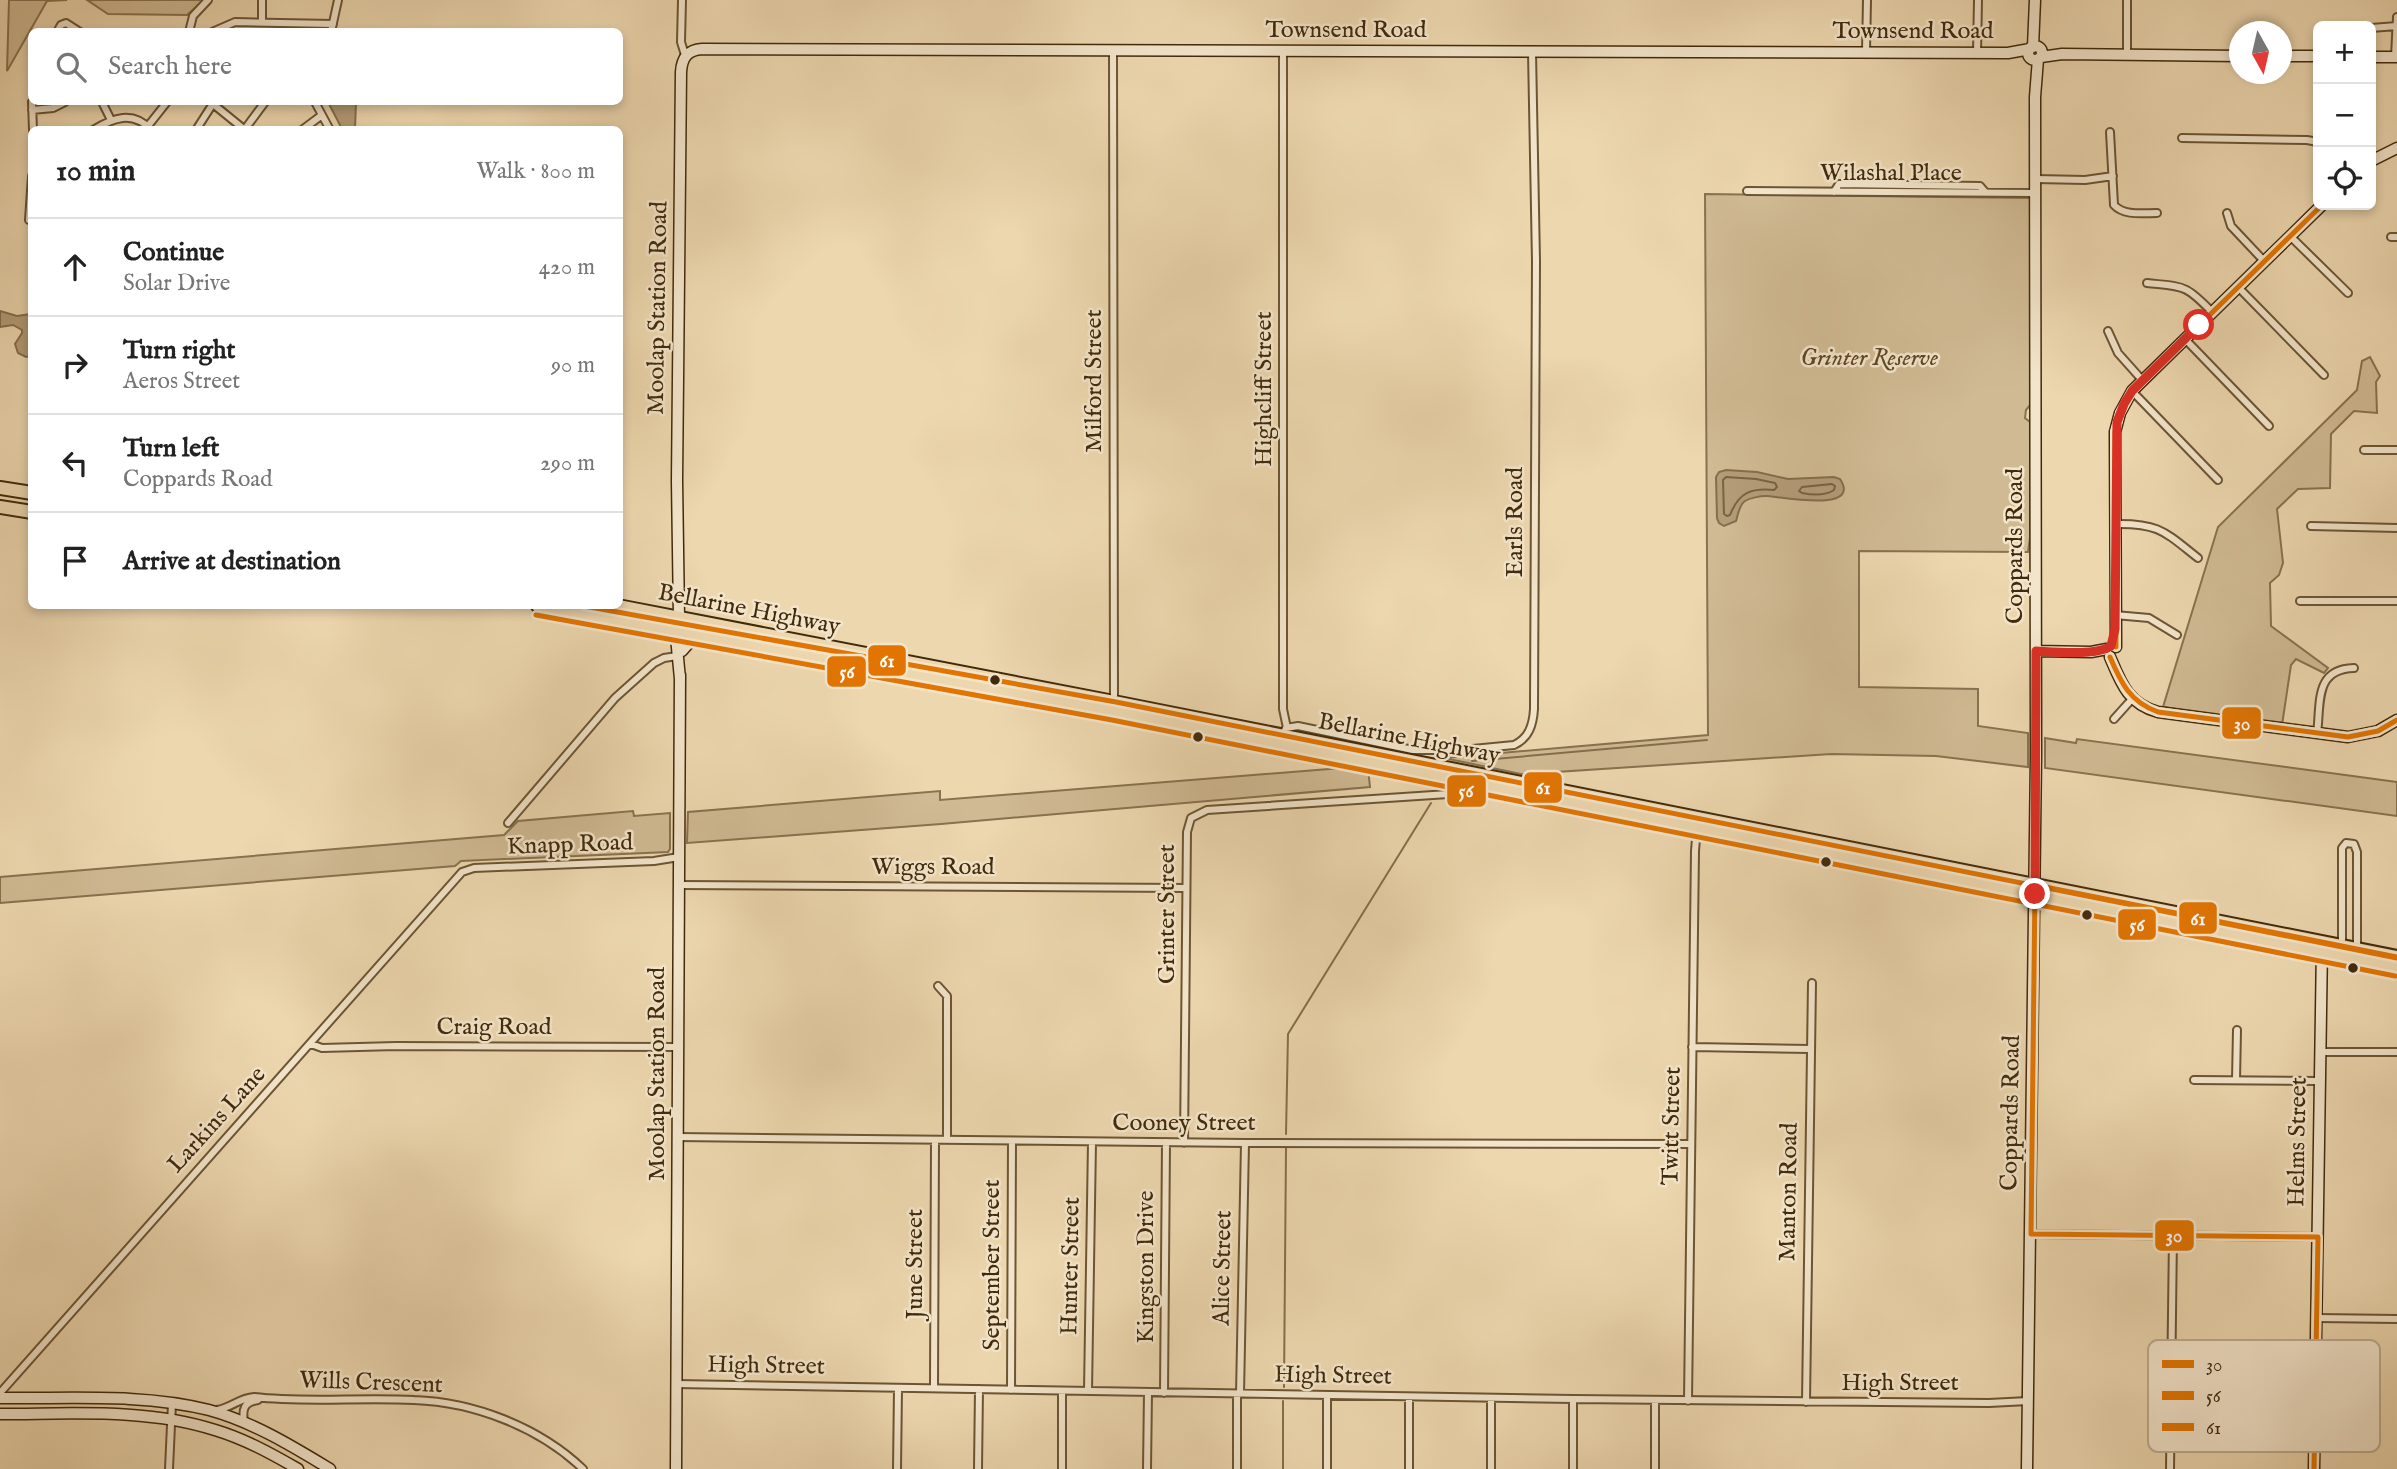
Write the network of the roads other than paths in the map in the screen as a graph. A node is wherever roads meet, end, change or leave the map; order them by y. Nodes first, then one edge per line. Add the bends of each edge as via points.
1 (208, 0) edge
2 (262, 0) edge
3 (338, 0) edge
4 (682, 0) edge
5 (1867, 0) edge
6 (1978, 0) edge
7 (2035, 0) edge
8 (2127, 0) edge
9 (2397, 17) edge
10 (262, 22) junction
11 (276, 23) junction
12 (2396, 26) edge
13 (190, 28) edge
14 (226, 28) edge
15 (276, 28) edge
16 (332, 28) edge
17 (2376, 28) edge
18 (1113, 50) junction
19 (1283, 50) junction
20 (1532, 52) junction
21 (1867, 52) junction
22 (1978, 53) junction
23 (2035, 53) junction
24 (2127, 54) junction
25 (685, 55) junction
26 (2229, 56) edge
27 (2292, 56) edge
28 (2313, 56) edge
29 (2376, 57) edge
30 (2396, 57) edge
31 (32, 105) edge
32 (59, 105) edge
33 (103, 105) edge
34 (165, 105) edge
35 (213, 105) edge
36 (216, 105) edge
37 (263, 105) edge
38 (316, 105) edge
39 (32, 110) junction
40 (321, 115) junction
41 (107, 124) edge
42 (33, 126) edge
43 (146, 126) edge
44 (151, 126) edge
45 (199, 126) edge
46 (241, 126) edge
47 (247, 126) edge
48 (307, 126) edge
49 (328, 126) edge
50 (2110, 132) dead end
51 (2182, 138) dead end
52 (2313, 141) edge
53 (2397, 148) edge
54 (2376, 158) edge
55 (2113, 176) junction
56 (2036, 179) junction
57 (1747, 191) dead end
58 (2035, 193) junction
59 (2317, 210) edge
60 (2157, 212) dead end
61 (2227, 213) dead end
62 (2291, 236) junction
63 (2264, 261) junction
64 (2147, 283) dead end
65 (2238, 288) junction
66 (2348, 293) dead end
67 (2212, 312) junction
68 (2108, 331) dead end
69 (2185, 339) junction
70 (2324, 375) dead end
71 (2143, 381) junction
72 (2132, 391) junction
73 (2269, 426) dead end
74 (2364, 450) dead end
75 (2397, 450) edge
76 (2218, 480) dead end
77 (0, 488) edge
78 (28, 492) edge
79 (0, 507) edge
80 (28, 511) edge
81 (2115, 524) junction
82 (2311, 526) dead end
83 (2397, 528) edge
84 (2198, 558) dead end
85 (2300, 601) dead end
86 (2397, 601) edge
87 (623, 607) edge
88 (555, 609) edge
89 (2115, 615) junction
90 (679, 617) junction
91 (662, 628) junction
92 (679, 632) junction
93 (2177, 635) dead end
94 (712, 638) junction
95 (2036, 651) junction
96 (2111, 652) junction
97 (679, 657) junction
98 (2354, 668) dead end
99 (2132, 699) junction
100 (1114, 706) junction
101 (2114, 719) dead end
102 (2397, 720) edge
103 (2317, 734) junction
104 (1283, 736) junction
105 (1484, 776) junction
106 (1465, 782) junction
107 (1508, 791) junction
108 (1445, 794) junction
109 (508, 823) dead end
110 (1695, 824) junction
111 (679, 857) junction
112 (462, 872) joint
113 (679, 885) junction
114 (1186, 888) junction
115 (2035, 890) junction
116 (2342, 946) junction
117 (2322, 947) junction
118 (2357, 949) junction
119 (2397, 957) edge
120 (2397, 967) edge
121 (1812, 983) dead end
122 (938, 986) dead end
123 (2237, 1030) dead end
124 (311, 1044) junction
125 (678, 1046) junction
126 (1692, 1047) junction
127 (1810, 1049) junction
128 (2320, 1052) junction
129 (2397, 1052) edge
130 (2194, 1080) dead end
131 (2236, 1080) junction
132 (2319, 1081) junction
133 (677, 1137) junction
134 (935, 1140) junction
135 (947, 1140) junction
136 (1013, 1141) junction
137 (1093, 1142) junction
138 (1166, 1142) junction
139 (1184, 1143) junction
140 (1245, 1143) junction
141 (1691, 1144) junction
142 (2031, 1234) junction
143 (2173, 1236) junction
144 (2318, 1237) junction
145 (2317, 1318) junction
146 (2397, 1319) edge
147 (2172, 1340) edge
148 (2317, 1340) edge
149 (676, 1384) junction
150 (898, 1388) junction
151 (934, 1388) junction
152 (979, 1389) junction
153 (1011, 1390) junction
154 (1062, 1391) junction
155 (1088, 1391) junction
156 (1147, 1392) junction
157 (1164, 1392) junction
158 (1239, 1394) junction
159 (0, 1395) edge
160 (1327, 1395) junction
161 (1409, 1396) junction
162 (1491, 1398) junction
163 (267, 1399) junction
164 (1573, 1399) junction
165 (1655, 1400) junction
166 (1688, 1401) junction
167 (1806, 1402) junction
168 (172, 1403) junction
169 (2028, 1404) junction
170 (211, 1411) junction
171 (0, 1414) edge
172 (170, 1419) junction
173 (244, 1423) junction
174 (169, 1469) edge
175 (299, 1469) edge
176 (330, 1469) edge
177 (583, 1469) edge
178 (676, 1469) edge
179 (897, 1469) edge
180 (978, 1469) edge
181 (1062, 1469) edge
182 (1147, 1469) edge
183 (1237, 1469) edge
184 (1327, 1469) edge
185 (1409, 1469) edge
186 (1491, 1469) edge
187 (1573, 1469) edge
188 (1655, 1469) edge
189 (2027, 1469) edge

1 - 13 street via 193,16
2 - 10 street
3 - 16 street
4 - 25 street, Moolap Station Road
5 - 21 street
6 - 22 street
7 - 23 street, Coppards Road
8 - 24 street
9 - 12 street
10 - 11 street
10 - 14 street via 235,22
11 - 15 street
11 - 16 street
12 - 17 street
12 - 30 street
18 - 19 street, Townsend Road
18 - 25 street, Townsend Road via 702,49
18 - 100 street, Milford Street
19 - 20 street, Townsend Road
19 - 104 street, Highcliff Street
20 - 21 street, Townsend Road
20 - 104 street, Earls Road via 1531,728 1521,741 1504,747 1441,751 1413,750 1306,727
21 - 22 street, Townsend Road
22 - 23 street, Townsend Road
23 - 24 street, Townsend Road
23 - 56 street, Coppards Road
24 - 26 street, Townsend Road
25 - 90 street, Moolap Station Road via 681,72
27 - 28 street
29 - 30 street
31 - 39 street
32 - 39 street
33 - 41 street
34 - 44 street
35 - 45 street
36 - 46 street
37 - 47 street
38 - 40 street
39 - 42 street
40 - 48 street
40 - 49 street
41 - 43 street via 130,117
50 - 55 street
51 - 52 street
53 - 54 street
55 - 56 street
55 - 60 street via 2116,208
56 - 58 street, Coppards Road
57 - 58 street, Wilashal Place
58 - 95 street, Coppards Road
59 - 62 street
61 - 63 street via 2231,226
62 - 63 street
62 - 66 street
63 - 65 street
64 - 67 street via 2185,289
65 - 67 street
65 - 70 street
67 - 69 street
68 - 71 street via 2118,353
69 - 71 street
69 - 73 street
71 - 72 street
72 - 76 street
72 - 81 street via 2115,432
74 - 75 street
77 - 78 highway
79 - 80 highway
81 - 84 street via 2155,527
81 - 89 street
82 - 83 street
85 - 86 street
87 - 90 highway, Bellarine Highway
88 - 91 highway, Bellarine Highway
89 - 93 street via 2148,618
89 - 96 street
90 - 92 street, Moolap Station Road
90 - 100 highway, Bellarine Highway
91 - 92 highway, Bellarine Highway
91 - 97 street
92 - 94 highway, Bellarine Highway
92 - 97 street, Moolap Station Road
94 - 97 street via 691,642
94 - 100 highway, Bellarine Highway
95 - 96 street
95 - 115 street, Coppards Road
96 - 99 street via 2123,688
97 - 109 street via 654,663 621,693
97 - 111 street, Moolap Station Road
98 - 103 street via 2326,677
99 - 101 street
99 - 103 street via 2158,712
100 - 104 highway, Bellarine Highway
102 - 103 street via 2359,736
104 - 105 highway, Bellarine Highway
104 - 106 highway, Bellarine Highway
105 - 106 highway
105 - 110 highway, Bellarine Highway
106 - 107 highway, Bellarine Highway
106 - 108 street, Grinter Street
107 - 108 street, Grinter Street
107 - 110 highway, Bellarine Highway
108 - 114 street, Grinter Street via 1200,812 1187,827
110 - 115 highway, Bellarine Highway
110 - 126 street, Twitt Street
111 - 112 street, Knapp Road
111 - 113 street, Moolap Station Road
112 - 124 street, Larkins Lane
113 - 114 street, Wiggs Road
113 - 125 street, Moolap Station Road
114 - 139 street, Grinter Street
115 - 117 highway, Bellarine Highway
115 - 142 street, Coppards Road
116 - 117 highway, Bellarine Highway
116 - 118 highway, Bellarine Highway
116 - 118 street via 2342,848 2351,843 2357,852
117 - 120 highway, Bellarine Highway
117 - 128 street, Helms Street
118 - 119 highway, Bellarine Highway
121 - 127 street, Manton Road
122 - 135 street via 947,996
123 - 131 street
124 - 125 street, Craig Road via 321,1048
124 - 159 street, Larkins Lane
125 - 133 street, Moolap Station Road
126 - 127 street
126 - 141 street, Twitt Street
127 - 167 street, Manton Road
128 - 129 street
128 - 132 street, Helms Street
130 - 131 street
131 - 132 street
132 - 144 street, Helms Street
133 - 134 street, Cooney Street
133 - 149 street, Moolap Station Road
134 - 135 street, Cooney Street
134 - 151 street, June Street
135 - 136 street, Cooney Street
136 - 137 street, Cooney Street
136 - 153 street, September Street
137 - 138 street, Cooney Street
137 - 155 street, Hunter Street
138 - 139 street, Cooney Street
138 - 157 street, Kingston Drive
139 - 140 street, Cooney Street
140 - 141 street, Cooney Street
140 - 158 street, Alice Street
141 - 166 street, Twitt Street
142 - 143 street
142 - 169 street, Coppards Road
143 - 144 street
143 - 147 street
144 - 145 street, Helms Street
145 - 146 street
145 - 148 street, Helms Street
149 - 150 street, High Street
149 - 178 street, Moolap Station Road
150 - 151 street, High Street
150 - 179 street
151 - 152 street, High Street
152 - 153 street, High Street
152 - 180 street
153 - 154 street, High Street
154 - 155 street, High Street
154 - 181 street
155 - 156 street, High Street
156 - 157 street, High Street
156 - 182 street
157 - 158 street, High Street
158 - 160 street, High Street
158 - 183 street, Alice Street
159 - 168 street
160 - 161 street, High Street
160 - 184 street
161 - 162 street, High Street
161 - 185 street
162 - 164 street, High Street
162 - 186 street
163 - 170 street, Wills Crescent via 240,1399
163 - 173 street, Wills Crescent via 246,1404
163 - 177 street, Wills Crescent via 415,1400 457,1405 528,1431
164 - 165 street, High Street
164 - 187 street
165 - 166 street, High Street
165 - 188 street
166 - 167 street, High Street
167 - 169 street, High Street
168 - 170 street
168 - 172 street
169 - 189 street, Coppards Road
170 - 173 street
171 - 172 street
172 - 174 street
172 - 175 street via 241,1439
173 - 176 street

